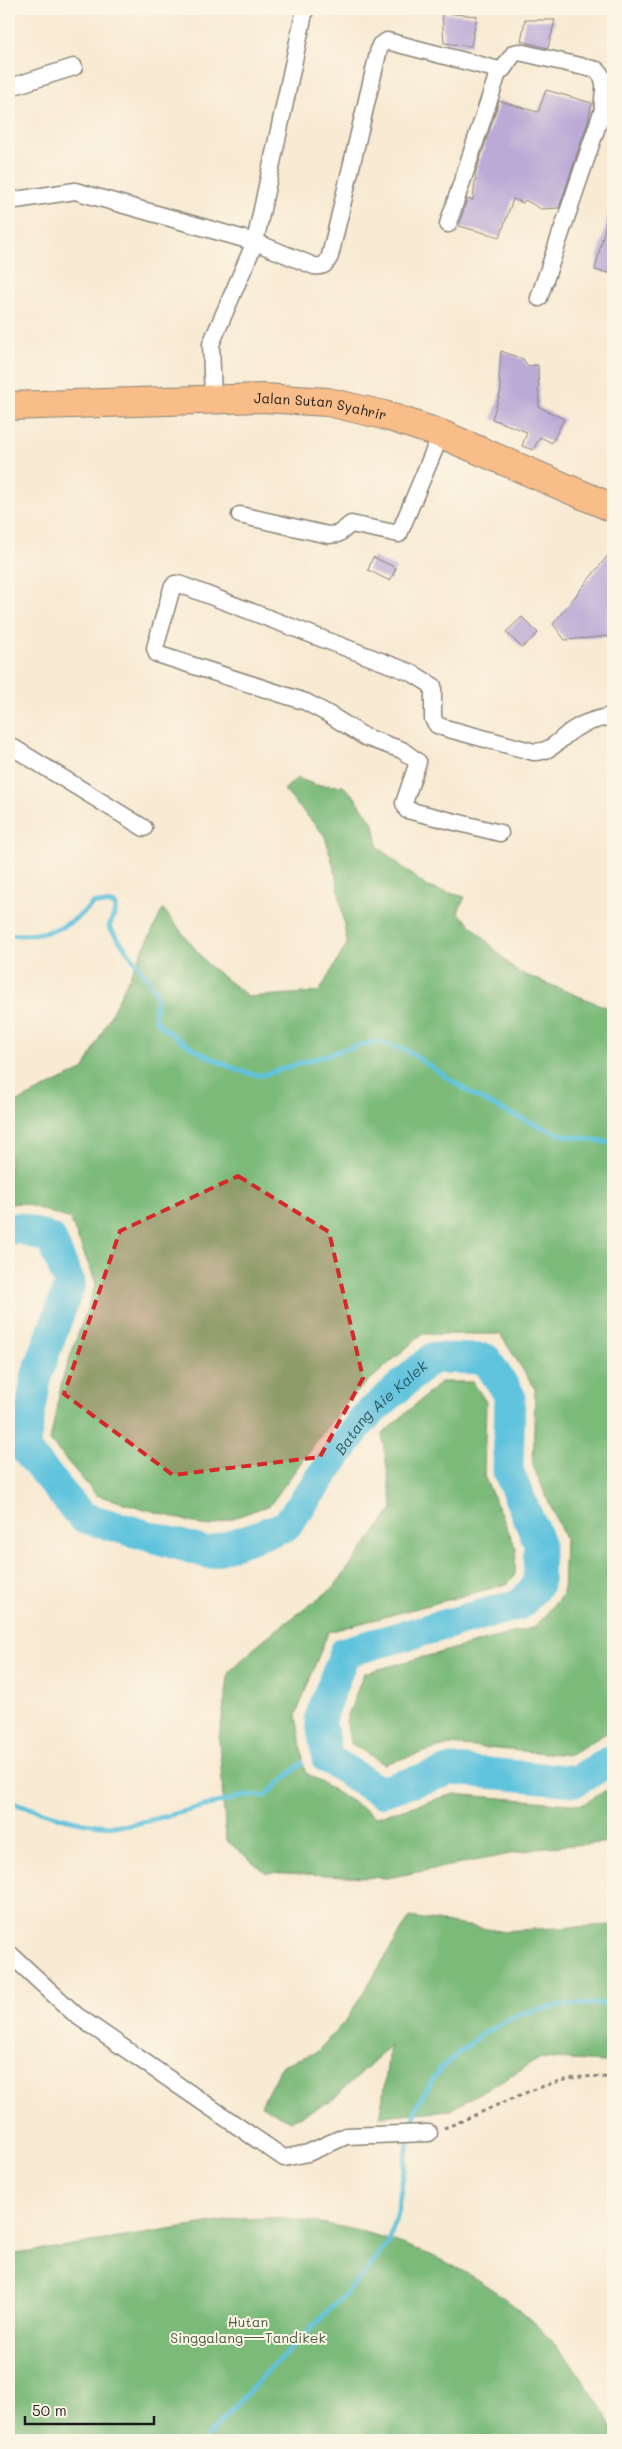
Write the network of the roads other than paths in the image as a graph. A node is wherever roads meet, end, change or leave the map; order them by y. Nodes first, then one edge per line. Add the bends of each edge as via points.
1 (305, 9) edge
2 (74, 67) dead end
3 (498, 70) junction
4 (9, 85) edge
5 (608, 111) edge
6 (9, 201) edge
7 (448, 224) dead end
8 (255, 242) junction
9 (539, 298) dead end
10 (213, 399) junction
11 (9, 406) edge
12 (441, 434) junction
13 (613, 508) edge
14 (240, 515) dead end
15 (613, 715) edge
16 (9, 745) edge
17 (144, 828) dead end
18 (500, 834) dead end
19 (9, 1953) edge
20 (429, 2133) road end

1 - 8 street
2 - 4 street
3 - 5 street via 519,52 597,70 606,85
3 - 7 street
3 - 8 street via 387,41 380,46 326,263 314,266
5 - 9 street
6 - 8 street via 75,191
8 - 10 street via 211,344
10 - 11 highway, Jalan Sutan Syahrir
10 - 12 highway, Jalan Sutan Syahrir via 328,402 384,415
12 - 13 highway, Jalan Sutan Syahrir
12 - 14 street via 400,534 351,524 338,534 328,535
15 - 18 street via 576,728 544,752 445,728 436,725 433,719 433,686 412,673 175,584 155,648 157,654 306,702 365,737 414,756 418,762 404,803 407,810
16 - 17 street
19 - 20 street via 76,2015 284,2158 346,2136

